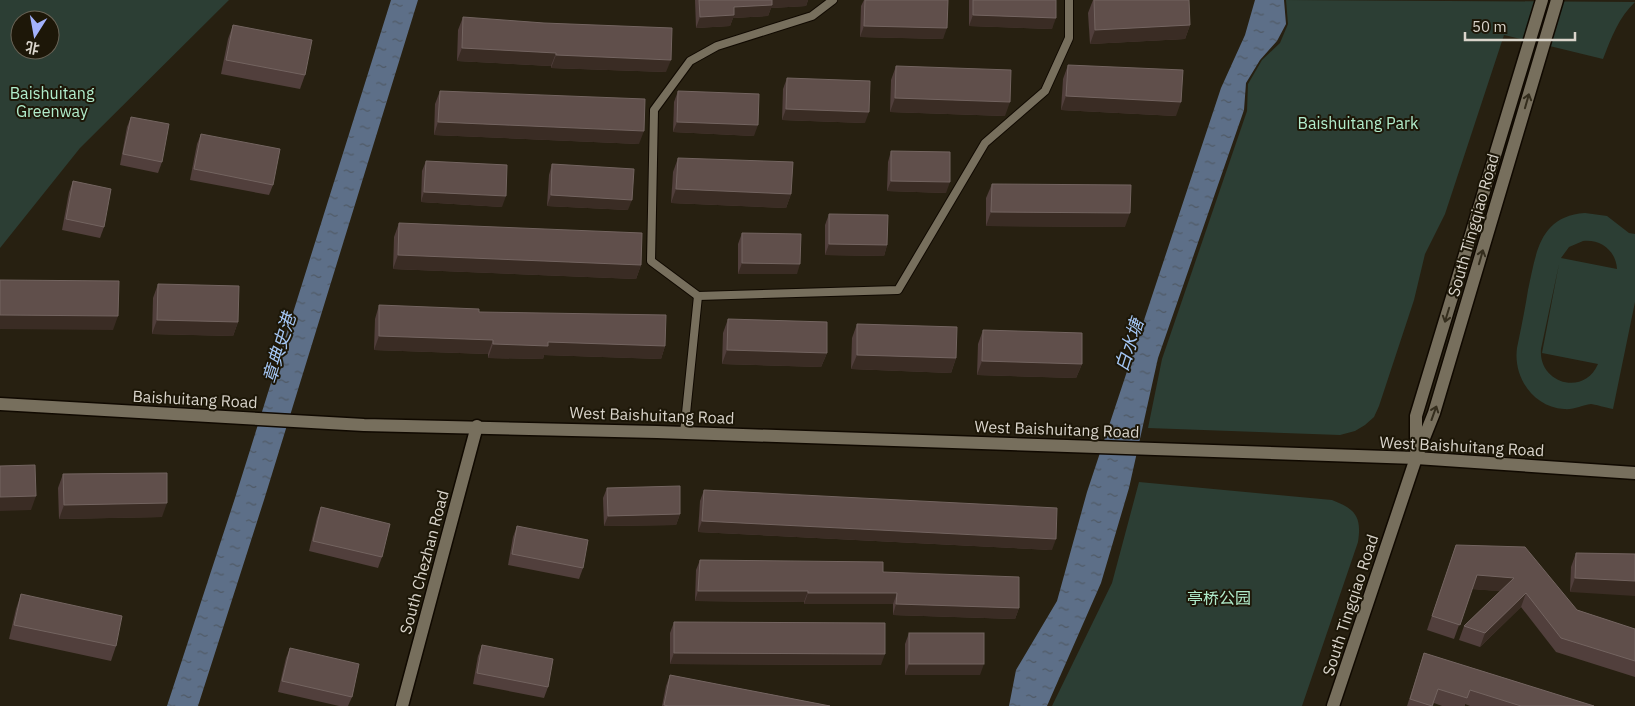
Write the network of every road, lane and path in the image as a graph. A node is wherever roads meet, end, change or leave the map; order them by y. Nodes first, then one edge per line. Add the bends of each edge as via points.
1 (833, 0) edge
2 (1069, 0) edge
3 (1542, 0) edge
4 (1557, 0) edge
5 (698, 296) junction
6 (0, 404) edge
7 (478, 426) junction
8 (684, 433) junction
9 (1416, 458) junction
10 (1635, 473) edge
11 (402, 706) edge
12 (1334, 706) edge

1 - 5 lane via 812,16 717,46 690,61 654,110 651,260
2 - 5 lane via 1069,38 1045,91 985,143 898,290
3 -> 9 street, South Tingqiao Road via 1416,416
9 -> 4 street, South Tingqiao Road via 1434,413
5 - 8 lane
6 - 7 street, Baishuitang Road via 364,425
7 - 8 street, West Baishuitang Road
7 - 11 street, South Chezhan Road
8 - 9 street, West Baishuitang Road
9 - 10 street, West Baishuitang Road
9 - 12 street, South Tingqiao Road

